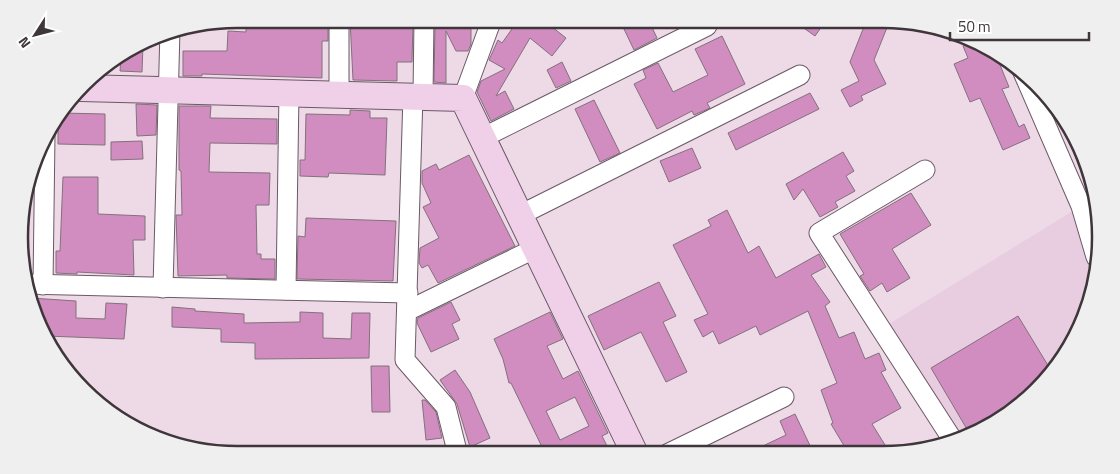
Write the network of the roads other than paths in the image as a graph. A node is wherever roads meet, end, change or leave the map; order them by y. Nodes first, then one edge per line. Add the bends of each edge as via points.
1 (339, 28) edge
2 (423, 28) edge
3 (489, 28) edge
4 (703, 28) edge
5 (170, 39) edge
6 (800, 75) dead end
7 (90, 88) edge
8 (1030, 88) edge
9 (168, 90) junction
10 (289, 92) junction
11 (339, 93) junction
12 (418, 95) junction
13 (463, 98) junction
14 (482, 138) junction
15 (43, 156) edge
16 (924, 170) dead end
17 (520, 215) junction
18 (1092, 243) edge
19 (536, 248) junction
20 (34, 284) edge
21 (163, 288) junction
22 (286, 290) junction
23 (407, 302) junction
24 (784, 397) dead end
25 (950, 435) edge
26 (456, 446) edge
27 (631, 446) edge
28 (684, 446) edge

1 - 11 street
2 - 12 street
3 - 13 street
4 - 14 street
5 - 9 street
6 - 17 street
7 - 9 street
8 - 18 street via 1081,206
9 - 10 street
9 - 21 street
10 - 11 street
10 - 22 street
11 - 12 street
12 - 13 street
12 - 23 street
13 - 14 street
14 - 17 street
15 - 20 street
16 - 25 street via 819,233
17 - 19 street
19 - 23 street
19 - 27 street
20 - 21 street
21 - 22 street
22 - 23 street
23 - 26 street via 405,360 446,407
24 - 28 street

